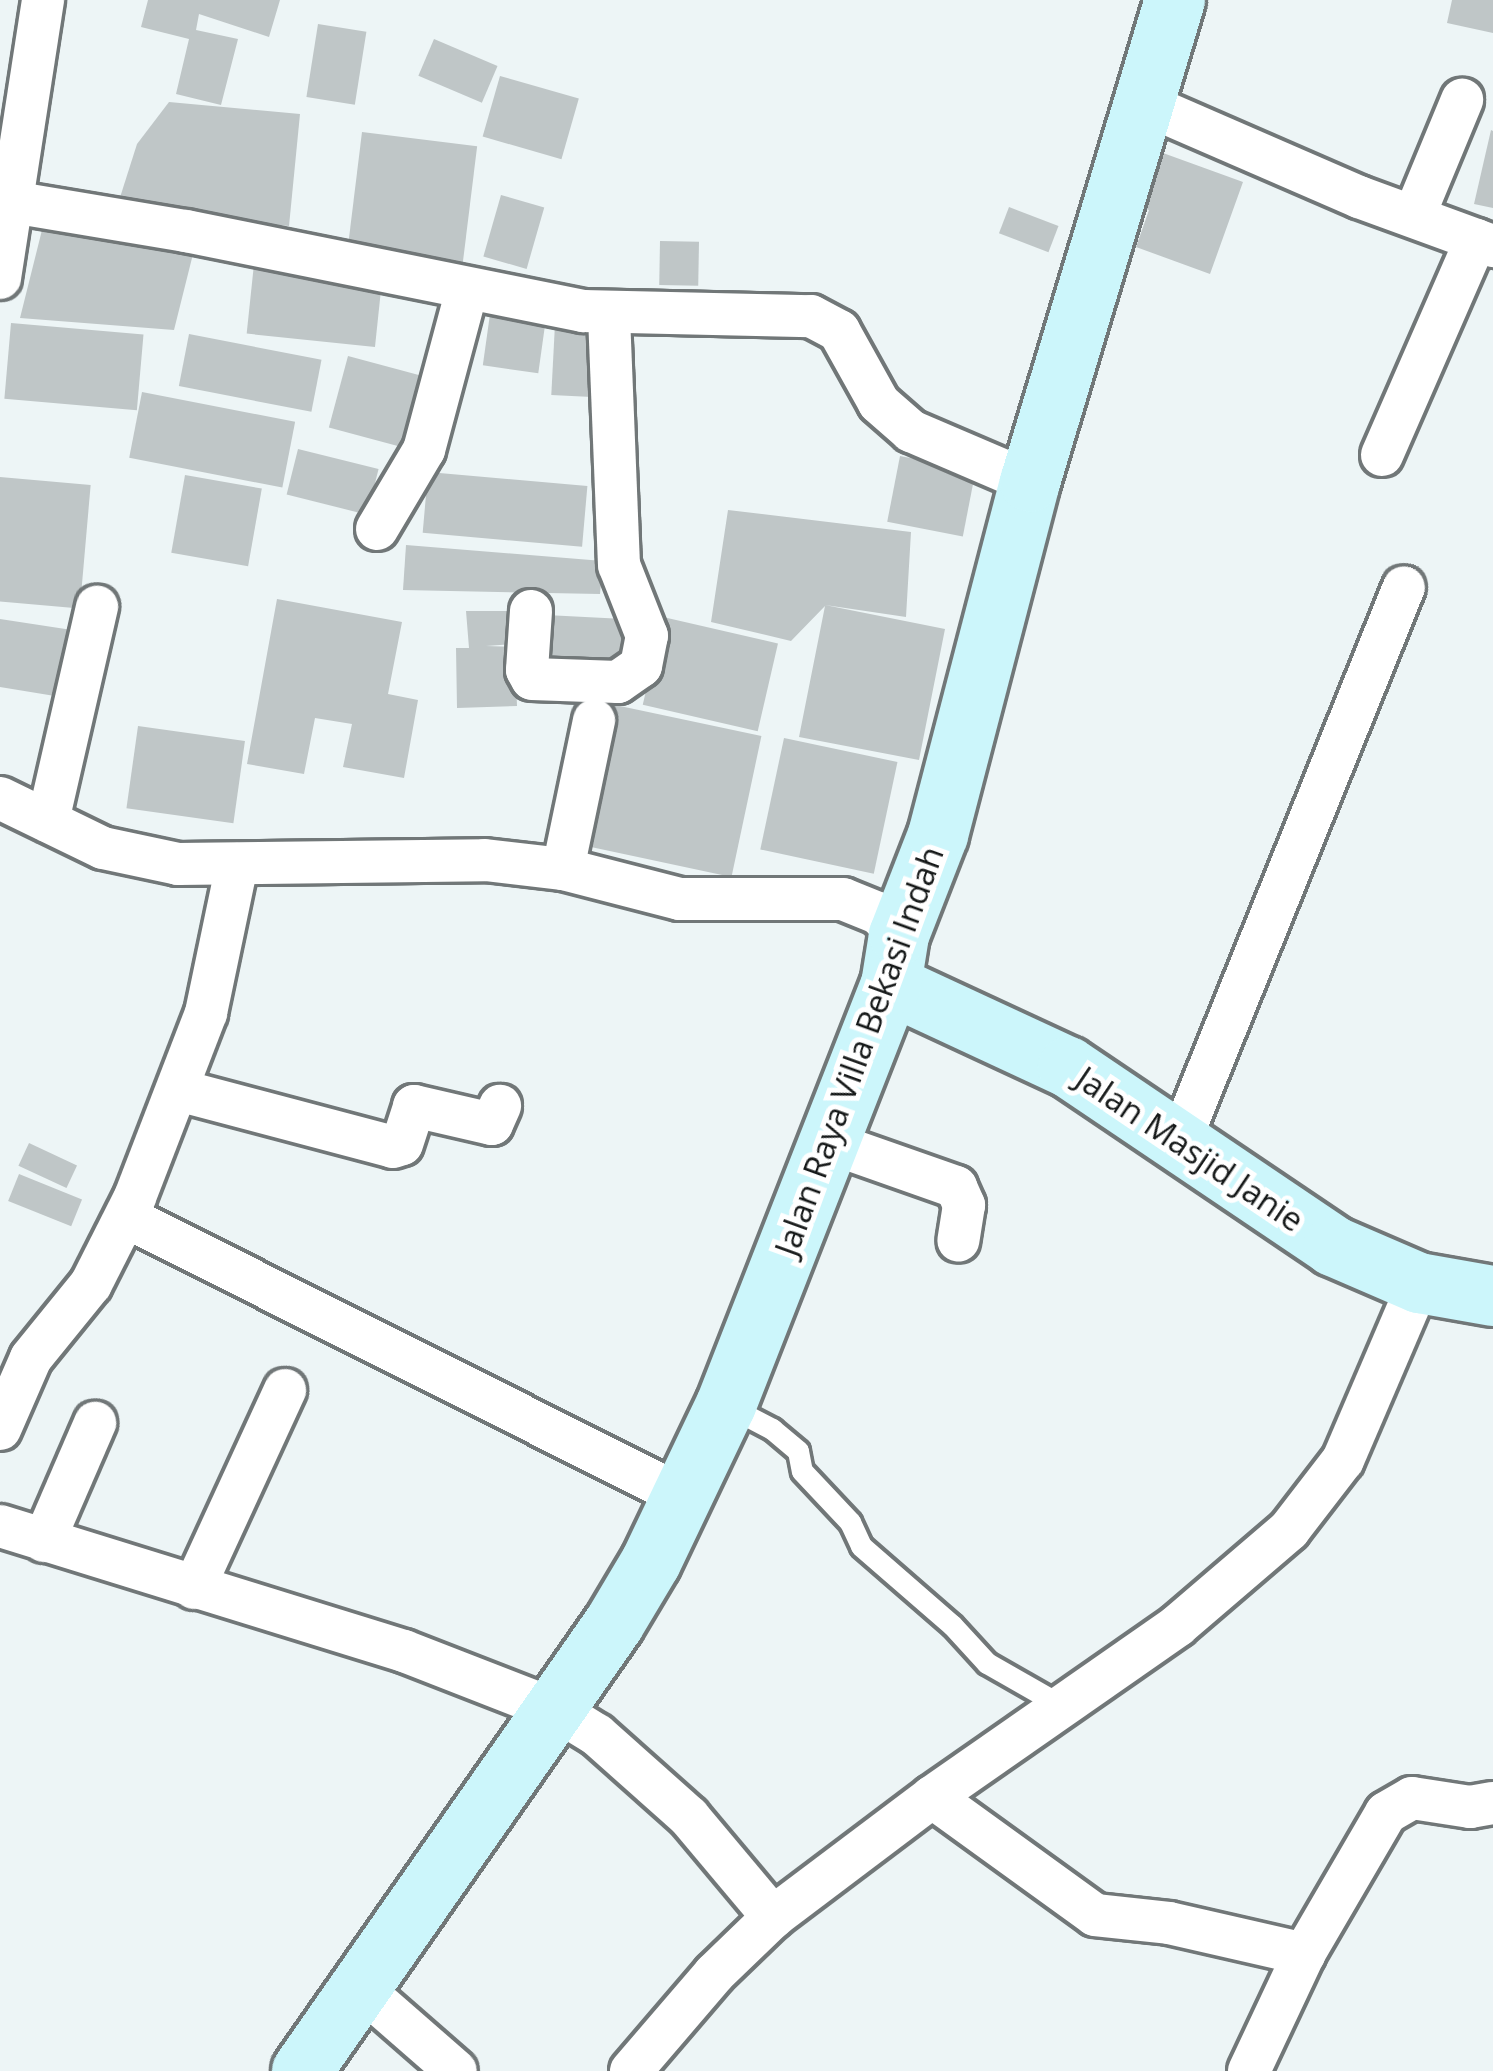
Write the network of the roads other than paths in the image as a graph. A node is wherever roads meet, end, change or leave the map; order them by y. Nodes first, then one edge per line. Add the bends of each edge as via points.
1 (44, 0) edge
2 (1175, 0) edge
3 (1462, 100) dead end
4 (1145, 104) junction
5 (8, 202) edge
6 (1414, 217) junction
7 (1484, 243) edge
8 (0, 278) edge
9 (467, 290) junction
10 (609, 312) junction
11 (1382, 454) dead end
12 (1030, 482) junction
13 (377, 529) dead end
14 (1404, 587) dead end
15 (97, 607) dead end
16 (531, 611) dead end
17 (594, 720) dead end
18 (0, 798) edge
19 (48, 821) junction
20 (237, 864) junction
21 (563, 869) junction
22 (895, 960) junction
23 (178, 1090) junction
24 (500, 1106) dead end
25 (1181, 1138) junction
26 (828, 1142) junction
27 (126, 1217) junction
28 (958, 1240) dead end
29 (1419, 1283) junction
30 (1493, 1296) edge
31 (285, 1390) dead end
32 (726, 1405) junction
33 (95, 1423) dead end
34 (0, 1429) edge
35 (685, 1497) junction
36 (0, 1526) edge
37 (44, 1541) junction
38 (194, 1588) junction
39 (1064, 1707) junction
40 (558, 1711) junction
41 (932, 1797) junction
42 (1493, 1803) edge
43 (773, 1917) junction
44 (1304, 1954) junction
45 (363, 1990) junction
46 (302, 2071) edge
47 (456, 2071) edge
48 (631, 2071) edge
49 (1249, 2071) edge

1 - 5 street
2 - 4 main road, Jalan Raya Villa Bekasi Indah
3 - 6 street
4 - 6 street
4 - 12 main road, Jalan Raya Villa Bekasi Indah
5 - 8 street
5 - 9 street
6 - 7 street
7 - 11 street
9 - 10 street
9 - 13 street via 424,450
10 - 12 street via 781,312 828,323 879,404 910,431
10 - 16 street via 619,565 647,636 641,666 618,682 532,679
12 - 22 main road, Jalan Raya Villa Bekasi Indah via 938,835
14 - 25 street
15 - 19 street
17 - 21 street
18 - 19 street
19 - 20 street via 147,859
20 - 21 street via 448,857
20 - 23 street via 206,1013
21 - 22 street via 680,899 843,899 878,913
22 - 25 main road, Jalan Masjid Janie
22 - 26 main road, Jalan Raya Villa Bekasi Indah
23 - 24 street via 393,1147 402,1144 414,1106 492,1124
23 - 27 street
25 - 29 main road, Jalan Masjid Janie via 1333,1246
26 - 28 street via 956,1186 964,1204
26 - 32 main road, Jalan Raya Villa Bekasi Indah
27 - 34 street via 91,1284 32,1358
27 - 35 street
29 - 30 main road, Jalan Masjid Janie
29 - 39 street via 1373,1400 1322,1492 1177,1626
31 - 38 street
32 - 35 main road, Jalan Raya Villa Bekasi Indah
32 - 39 lane via 798,1451 802,1471 850,1522 861,1546 987,1663
33 - 37 street
35 - 40 main road, Jalan Raya Villa Bekasi Indah
36 - 37 street
37 - 38 street
38 - 40 street via 404,1651
39 - 41 street
40 - 43 street via 597,1735 688,1817
40 - 45 main road, Jalan Raya Villa Bekasi Indah
41 - 43 street
41 - 44 street via 1095,1915
42 - 44 street via 1420,1797 1395,1804
43 - 48 street
44 - 49 street
45 - 46 main road, Jalan Raya Villa Bekasi Indah
45 - 47 street

